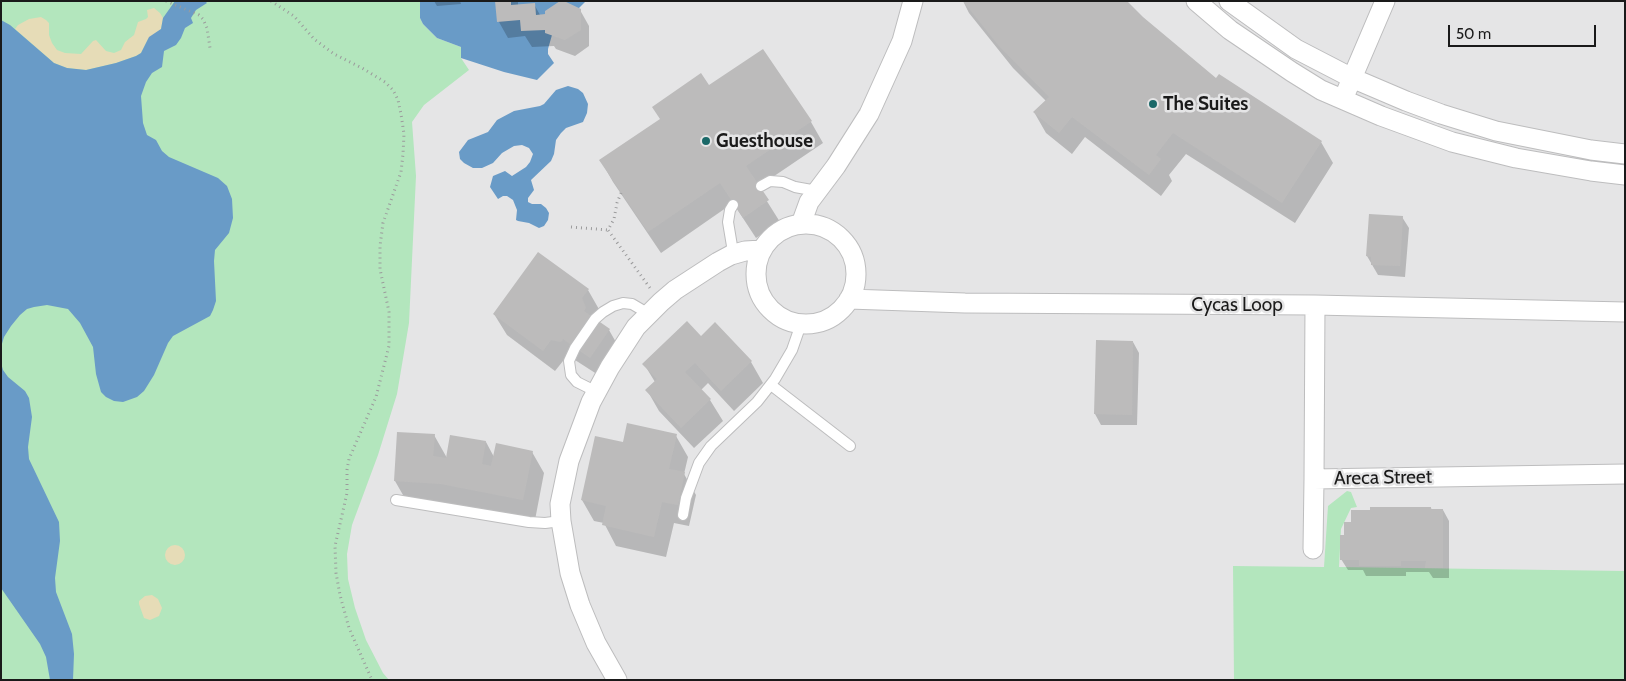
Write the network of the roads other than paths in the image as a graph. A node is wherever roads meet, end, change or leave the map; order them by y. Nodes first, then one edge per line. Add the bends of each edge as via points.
1 (912, 1) edge
2 (1196, 1) edge
3 (1229, 1) edge
4 (1385, 1) edge
5 (1352, 78) junction
6 (1343, 100) junction
7 (1625, 154) edge
8 (1625, 175) edge
9 (761, 186) dead end
10 (817, 191) junction
11 (733, 206) dead end
12 (801, 224) junction
13 (762, 250) junction
14 (731, 255) junction
15 (849, 299) junction
16 (1315, 305) junction
17 (655, 308) junction
18 (1625, 312) edge
19 (801, 324) junction
20 (770, 386) junction
21 (596, 392) junction
22 (850, 446) dead end
23 (1625, 474) edge
24 (1314, 479) junction
25 (396, 500) dead end
26 (683, 515) dead end
27 (560, 521) junction
28 (1313, 549) dead end
29 (617, 680) edge

1 - 10 street via 902,41 869,114
2 - 6 street via 1261,52
3 - 5 street via 1296,50
4 - 5 street
5 - 6 street
5 - 7 street via 1441,114 1496,131
6 - 8 street via 1452,142 1526,159
9 - 10 lane via 783,182
10 - 12 street via 805,210
11 - 14 lane via 728,222
12 - 13 street via 773,236
12 - 15 street via 831,230 852,253 856,268 855,284
13 - 14 street
13 - 19 street via 756,264 759,293 766,306 778,316
14 - 17 street via 675,290
15 - 16 street, Cycas Loop
15 - 19 street via 831,318 819,323
16 - 18 street, Cycas Loop
16 - 24 street, Areca Street
17 - 21 street via 636,327
17 - 21 lane via 623,303 595,319 569,361 571,375 577,382
19 - 20 lane via 792,350
20 - 22 lane
20 - 26 lane via 698,463
21 - 27 street via 569,460
23 - 24 street, Areca Street
24 - 28 street
25 - 27 lane via 529,522
27 - 29 street via 580,605

